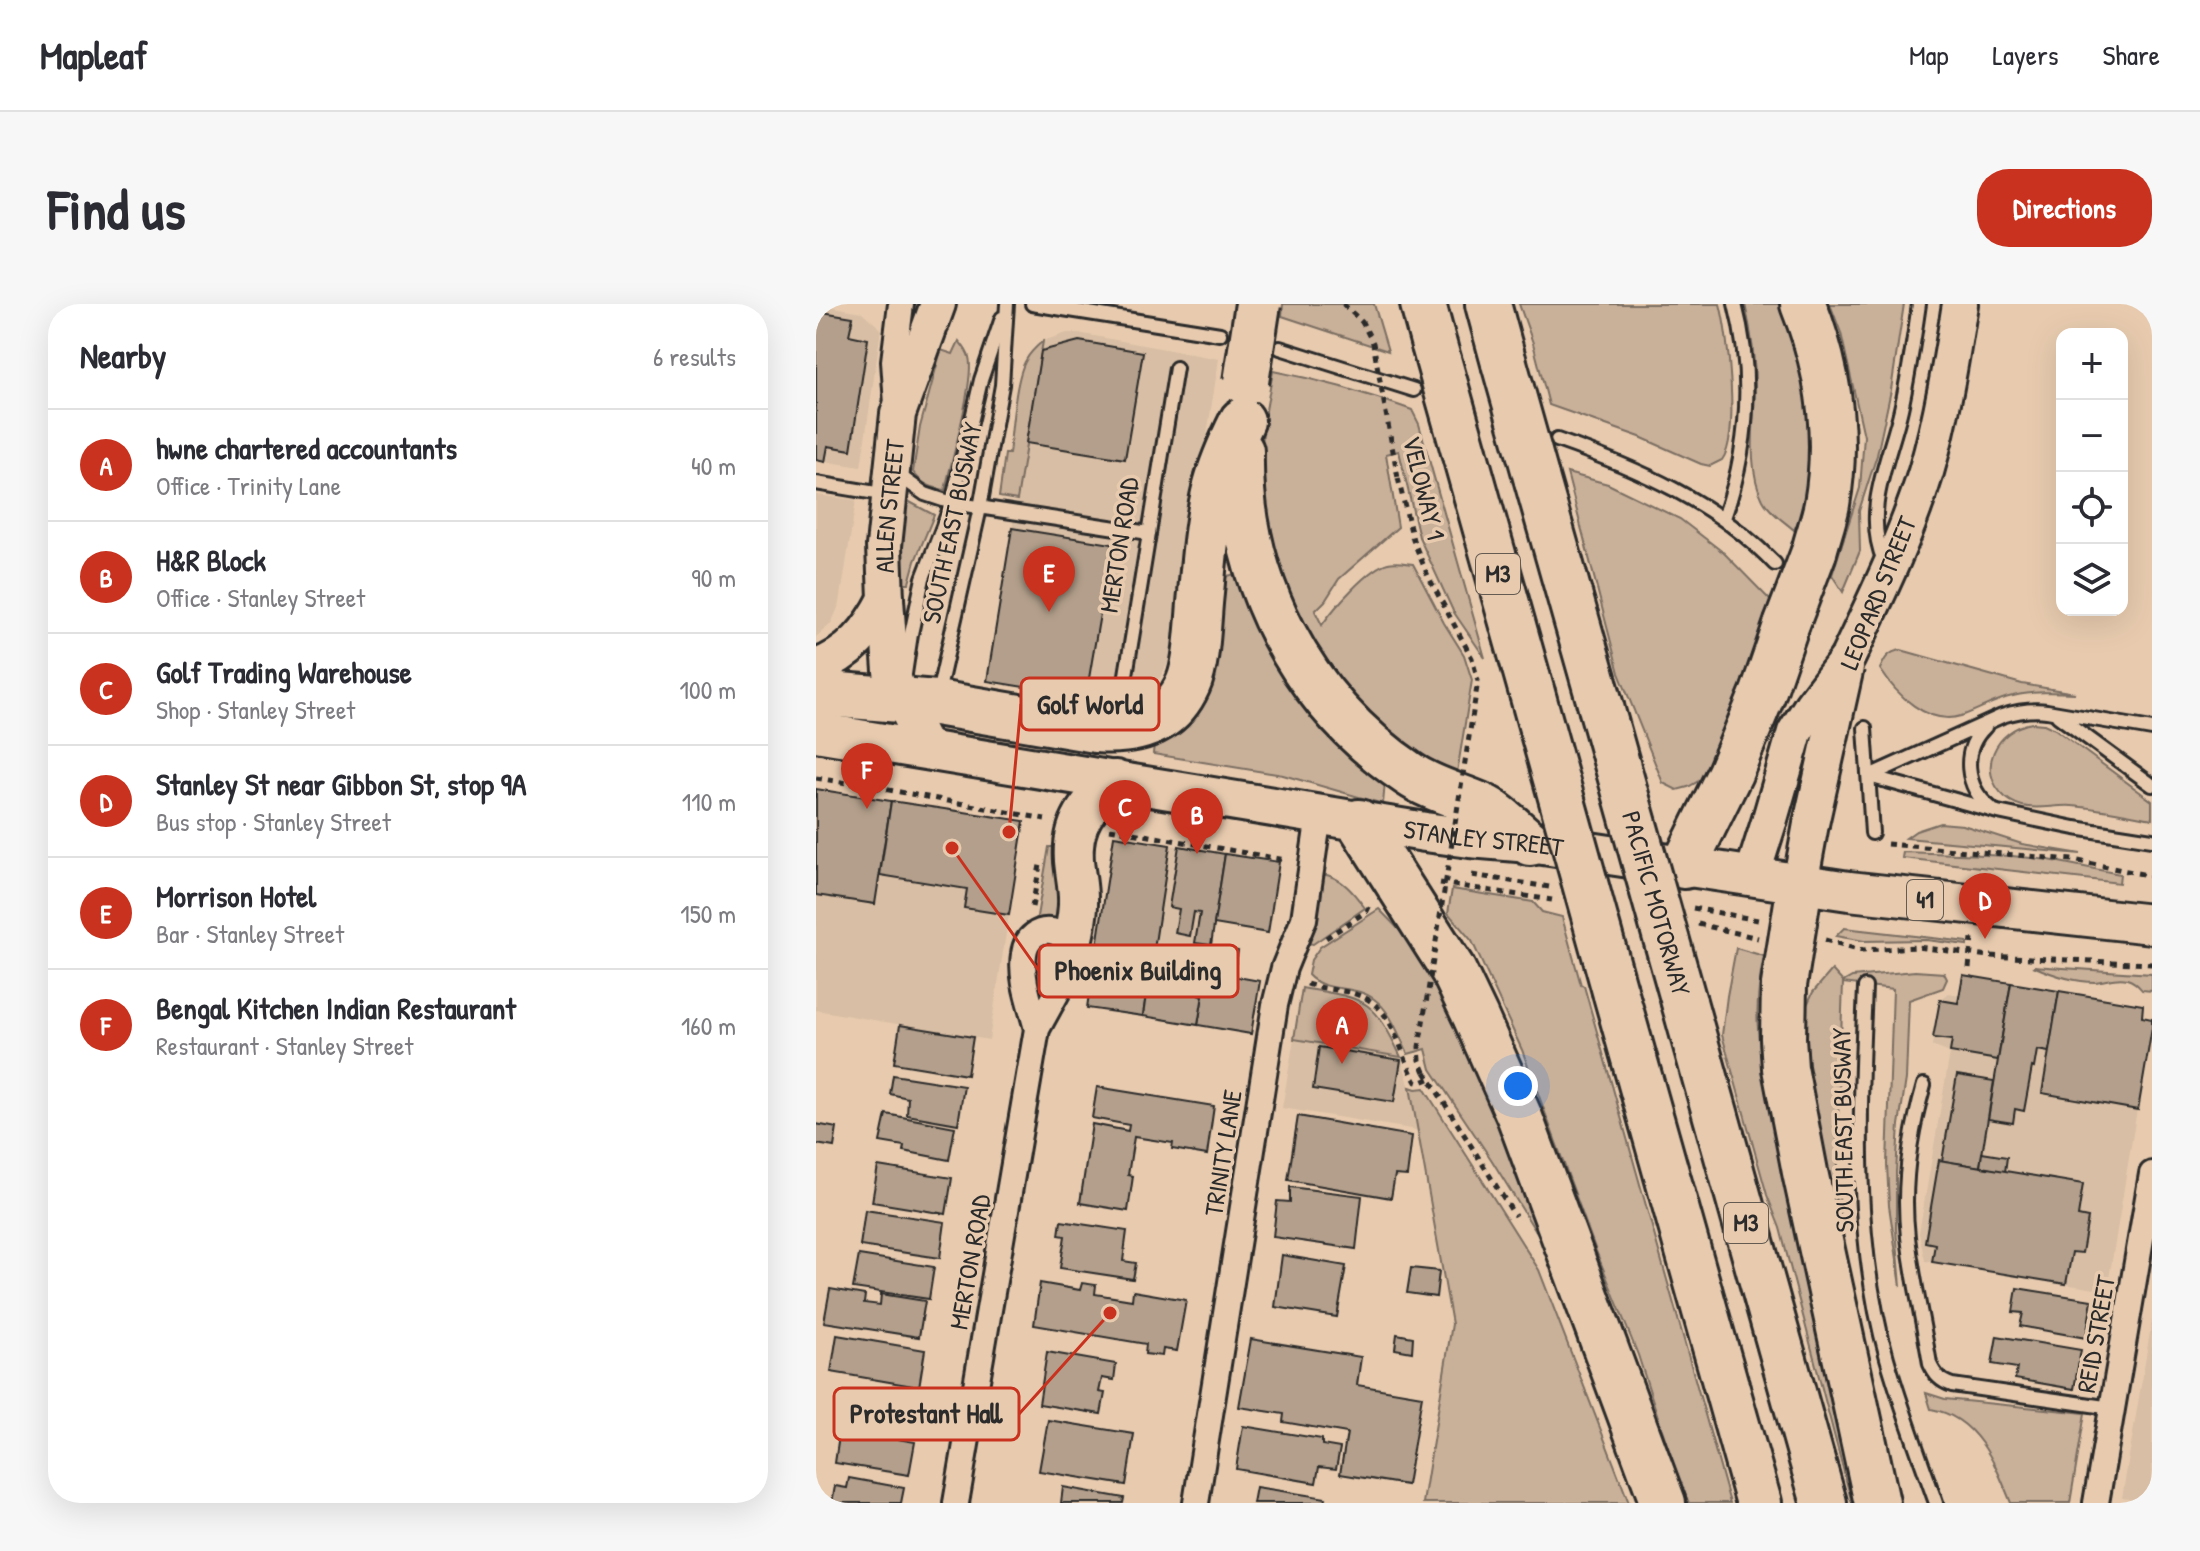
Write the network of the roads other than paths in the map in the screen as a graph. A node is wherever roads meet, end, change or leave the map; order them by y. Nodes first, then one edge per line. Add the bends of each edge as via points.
1 (901, 304) edge
2 (938, 304) edge
3 (1007, 304) edge
4 (1032, 304) edge
5 (1258, 304) edge
6 (1488, 304) edge
7 (1735, 304) edge
8 (1803, 304) edge
9 (1919, 304) edge
10 (1960, 304) edge
11 (1429, 324) edge
12 (1220, 334) dead end
13 (1280, 348) dead end
14 (1176, 368) dead end
15 (1414, 390) dead end
16 (1244, 402) junction
17 (898, 414) junction
18 (1557, 440) dead end
19 (890, 482) junction
20 (816, 483) edge
21 (952, 503) junction
22 (980, 508) junction
23 (1724, 518) junction
24 (1149, 533) junction
25 (1795, 558) junction
26 (1889, 570) junction
27 (886, 599) junction
28 (1847, 659) junction
29 (816, 667) edge
30 (816, 693) edge
31 (2047, 711) junction
32 (925, 721) junction
33 (1991, 722) junction
34 (1865, 728) dead end
35 (2152, 729) edge
36 (1116, 731) junction
37 (816, 732) edge
38 (1869, 776) junction
39 (1115, 780) junction
40 (2152, 785) edge
41 (1993, 810) junction
42 (1339, 818) junction
43 (1873, 838) road end
44 (2152, 840) edge
45 (1530, 843) junction
46 (1752, 876) junction
47 (1800, 884) junction
48 (1684, 886) junction
49 (2152, 924) edge
50 (1071, 948) junction
51 (1865, 987) dead end
52 (1037, 1029) junction
53 (1924, 1085) dead end
54 (2152, 1174) edge
55 (2112, 1408) junction
56 (956, 1503) edge
57 (1196, 1503) edge
58 (1663, 1503) edge
59 (1759, 1503) edge
60 (1824, 1503) edge
61 (1877, 1503) edge
62 (1936, 1503) edge
63 (2096, 1503) edge

1 - 17 street, ALLEN STREET via 894,361
2 - 17 main road, ALLEN STREET
3 - 21 lane, SOUTH EAST BUSWAY via 981,380
3 - 22 lane, SOUTH EAST BUSWAY via 1002,385
4 - 12 lane
5 - 16 highway, bridge
6 - 60 highway, PACIFIC MOTORWAY / M3, bridge
7 - 23 lane via 1747,389 1743,448
8 - 25 highway via 1825,370 1833,463 1826,507
9 - 26 lane via 1905,393 1876,502 1878,545
10 - 26 main road, LEOPARD STREET via 1938,427
11 - 59 highway, M3, bridge
13 - 15 lane
14 - 24 lane, MERTON ROAD
16 - 36 highway via 1215,491 1188,684 1165,714 1139,728
16 - 45 highway via 1240,473 1246,524 1269,603 1304,670 1325,700 1385,757 1433,788 1484,806
17 - 19 main road, ALLEN STREET
18 - 23 lane via 1681,492
19 - 20 lane
19 - 21 lane
19 - 27 main road, ALLEN STREET
21 - 22 lane
21 - 32 lane, SOUTH EAST BUSWAY via 918,597
22 - 24 lane
22 - 32 lane, SOUTH EAST BUSWAY
23 - 25 lane
24 - 36 lane, MERTON ROAD
25 - 48 highway, bridge via 1770,673
26 - 28 main road, LEOPARD STREET
27 - 29 main road, ALLEN STREET via 861,638
27 - 32 main road, ALLEN STREET via 891,671
28 - 46 main road, bridge via 1795,732
28 - 47 main road, LEOPARD STREET, bridge
30 - 32 highway
31 - 33 lane via 2016,711
31 - 35 lane
31 - 40 lane
32 - 36 highway
32 - 37 main road, STANLEY STREET / 41
32 - 39 main road, STANLEY STREET / 41
33 - 38 lane
33 - 41 lane via 1973,743 1968,769 1976,793
34 - 38 lane
38 - 41 lane
38 - 43 lane
39 - 42 main road, STANLEY STREET / 41
39 - 50 main road via 1090,803 1076,833 1078,904
41 - 44 lane
42 - 45 main road, STANLEY STREET / 41
42 - 57 street, TRINITY LANE via 1275,1005
42 - 58 highway via 1453,970 1482,1031 1520,1118
45 - 48 main road, STANLEY STREET / 41
46 - 47 main road, STANLEY STREET / 41
46 - 48 main road, STANLEY STREET / 41
47 - 49 main road, STANLEY STREET / 41
47 - 61 highway via 1784,985 1785,1068
50 - 52 street, MERTON ROAD via 1070,969
50 - 52 street, MERTON ROAD via 1066,938 1046,930 1028,941 1025,983
51 - 62 lane, SOUTH EAST BUSWAY via 1860,1157 1872,1286 1886,1357
52 - 56 street, MERTON ROAD
53 - 55 lane via 1911,1142 1906,1205 1933,1372 1952,1385
54 - 55 street, REID STREET
55 - 63 street, REID STREET

